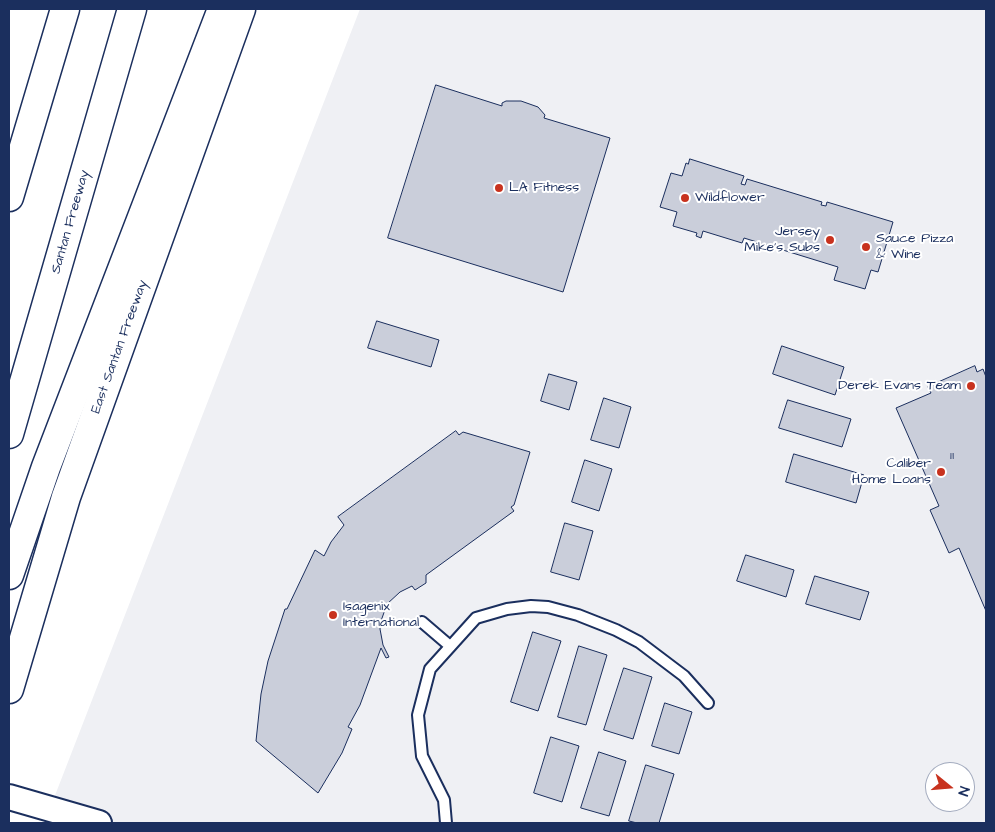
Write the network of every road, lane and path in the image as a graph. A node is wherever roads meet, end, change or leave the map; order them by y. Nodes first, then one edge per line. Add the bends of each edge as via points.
1 (64, 9) edge
2 (132, 9) edge
3 (222, 9) edge
4 (241, 9) edge
5 (9, 197) edge
6 (9, 434) edge
7 (9, 575) edge
8 (422, 622) dead end
9 (450, 646) junction
10 (9, 689) edge
11 (708, 703) dead end
12 (9, 797) edge
13 (99, 823) edge
14 (446, 823) edge

1 - 5 main road
2 - 6 main road, Santan Freeway
3 - 7 main road via 46,468
4 - 10 main road, East Santan Freeway via 66,497
8 - 9 lane
9 - 11 lane via 476,618 507,609 548,607 578,615 639,642 684,676
9 - 14 lane via 430,669 418,715 422,756 444,800
12 - 13 street

